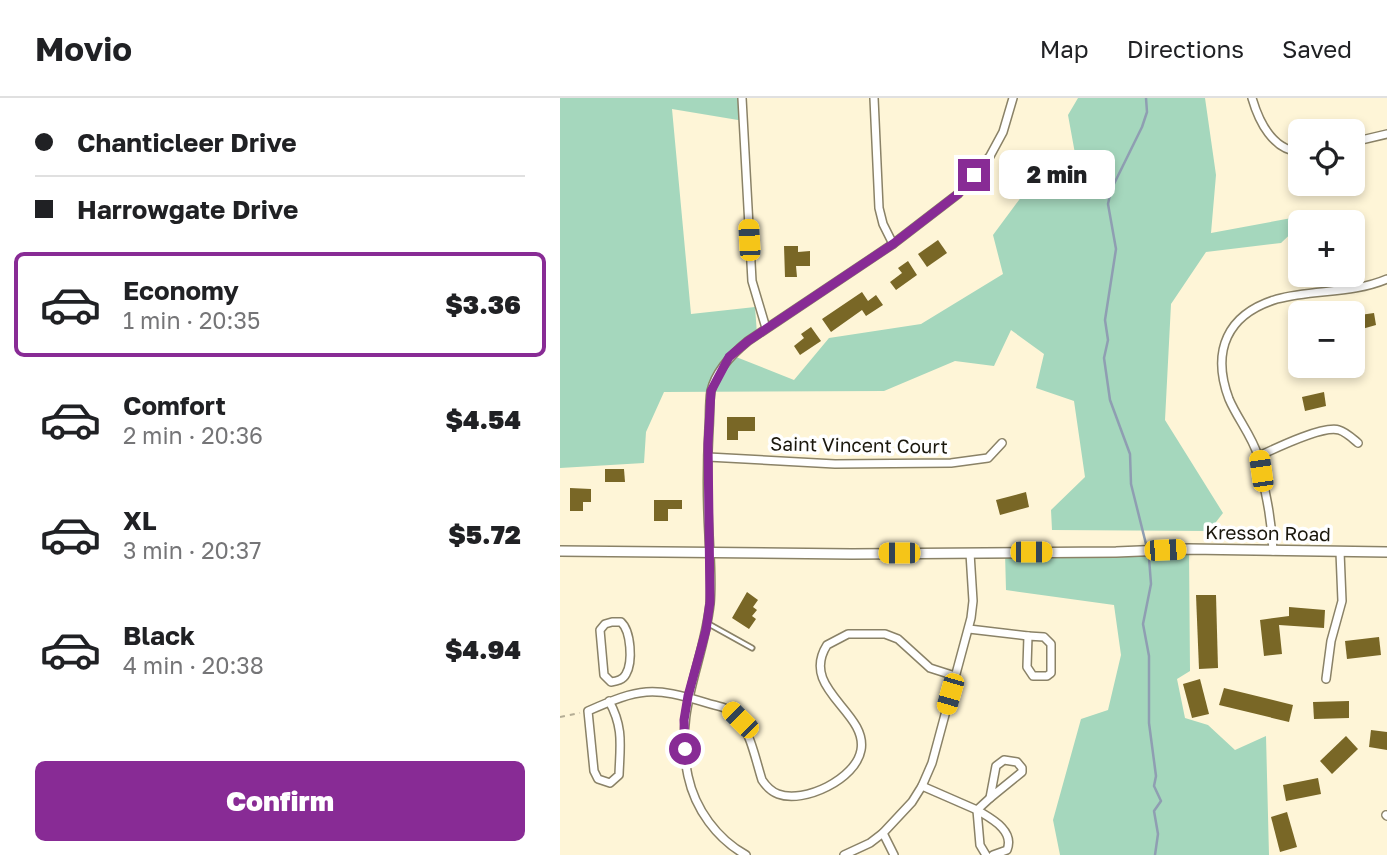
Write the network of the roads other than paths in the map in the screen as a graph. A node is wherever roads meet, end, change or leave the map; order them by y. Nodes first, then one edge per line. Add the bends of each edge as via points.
1 (742, 98) edge
2 (874, 98) edge
3 (1013, 98) edge
4 (1252, 98) edge
5 (1387, 134) edge
6 (1365, 139) edge
7 (1288, 149) edge
8 (893, 244) junction
9 (1387, 279) edge
10 (766, 328) junction
11 (1002, 443) dead end
12 (1358, 443) dead end
13 (1259, 456) junction
14 (708, 457) junction
15 (560, 551) edge
16 (1273, 551) junction
17 (1340, 552) junction
18 (1387, 552) edge
19 (710, 553) junction
20 (970, 553) junction
21 (707, 623) junction
22 (969, 629) junction
23 (1028, 636) junction
24 (752, 648) dead end
25 (955, 677) junction
26 (624, 678) junction
27 (1326, 679) dead end
28 (631, 693) junction
29 (688, 696) junction
30 (610, 701) junction
31 (922, 786) junction
32 (990, 798) junction
33 (977, 810) junction
34 (883, 833) junction
35 (746, 855) edge
36 (844, 855) edge
37 (894, 855) edge
38 (986, 855) edge
39 (993, 855) edge

1 - 10 street via 752,281
2 - 8 street via 879,208
3 - 8 street via 990,156 958,194
4 - 7 street via 1268,133
5 - 6 street
8 - 10 street
9 - 13 street via 1350,290 1277,299 1253,310 1226,336 1223,379
10 - 14 street via 729,357 711,391
11 - 14 street, Saint Vincent Court via 988,458 951,463 835,464
12 - 13 street via 1331,429
13 - 16 street
14 - 19 street
15 - 19 street, Kresson Road
16 - 17 street, Kresson Road
16 - 20 street, Kresson Road
17 - 18 street, Kresson Road
17 - 27 street via 1342,601
19 - 20 street, Kresson Road
19 - 21 street
20 - 22 street via 973,601
21 - 24 lane
21 - 29 street
22 - 23 street
22 - 25 street
23 - 23 street via 1044,637 1051,644 1051,673 1047,676 1033,676 1027,667
25 - 29 street via 930,668 898,639 884,634 848,634 827,645 821,672 858,733 861,754 834,783 789,796 778,794 762,780 740,720 727,707
25 - 31 street
26 - 26 street via 611,682 604,675 600,631 605,624 621,622 628,629
26 - 28 street
28 - 29 street
28 - 30 street
29 - 35 street via 684,720 690,783 717,832
30 - 30 street via 621,730 619,775 610,783 595,775 588,711
31 - 33 street
31 - 34 street
32 - 32 street via 1022,772 1019,764 999,761
32 - 33 street
33 - 38 street via 980,845
33 - 39 street via 1001,826 1009,839 1007,850
34 - 36 street
34 - 37 street

